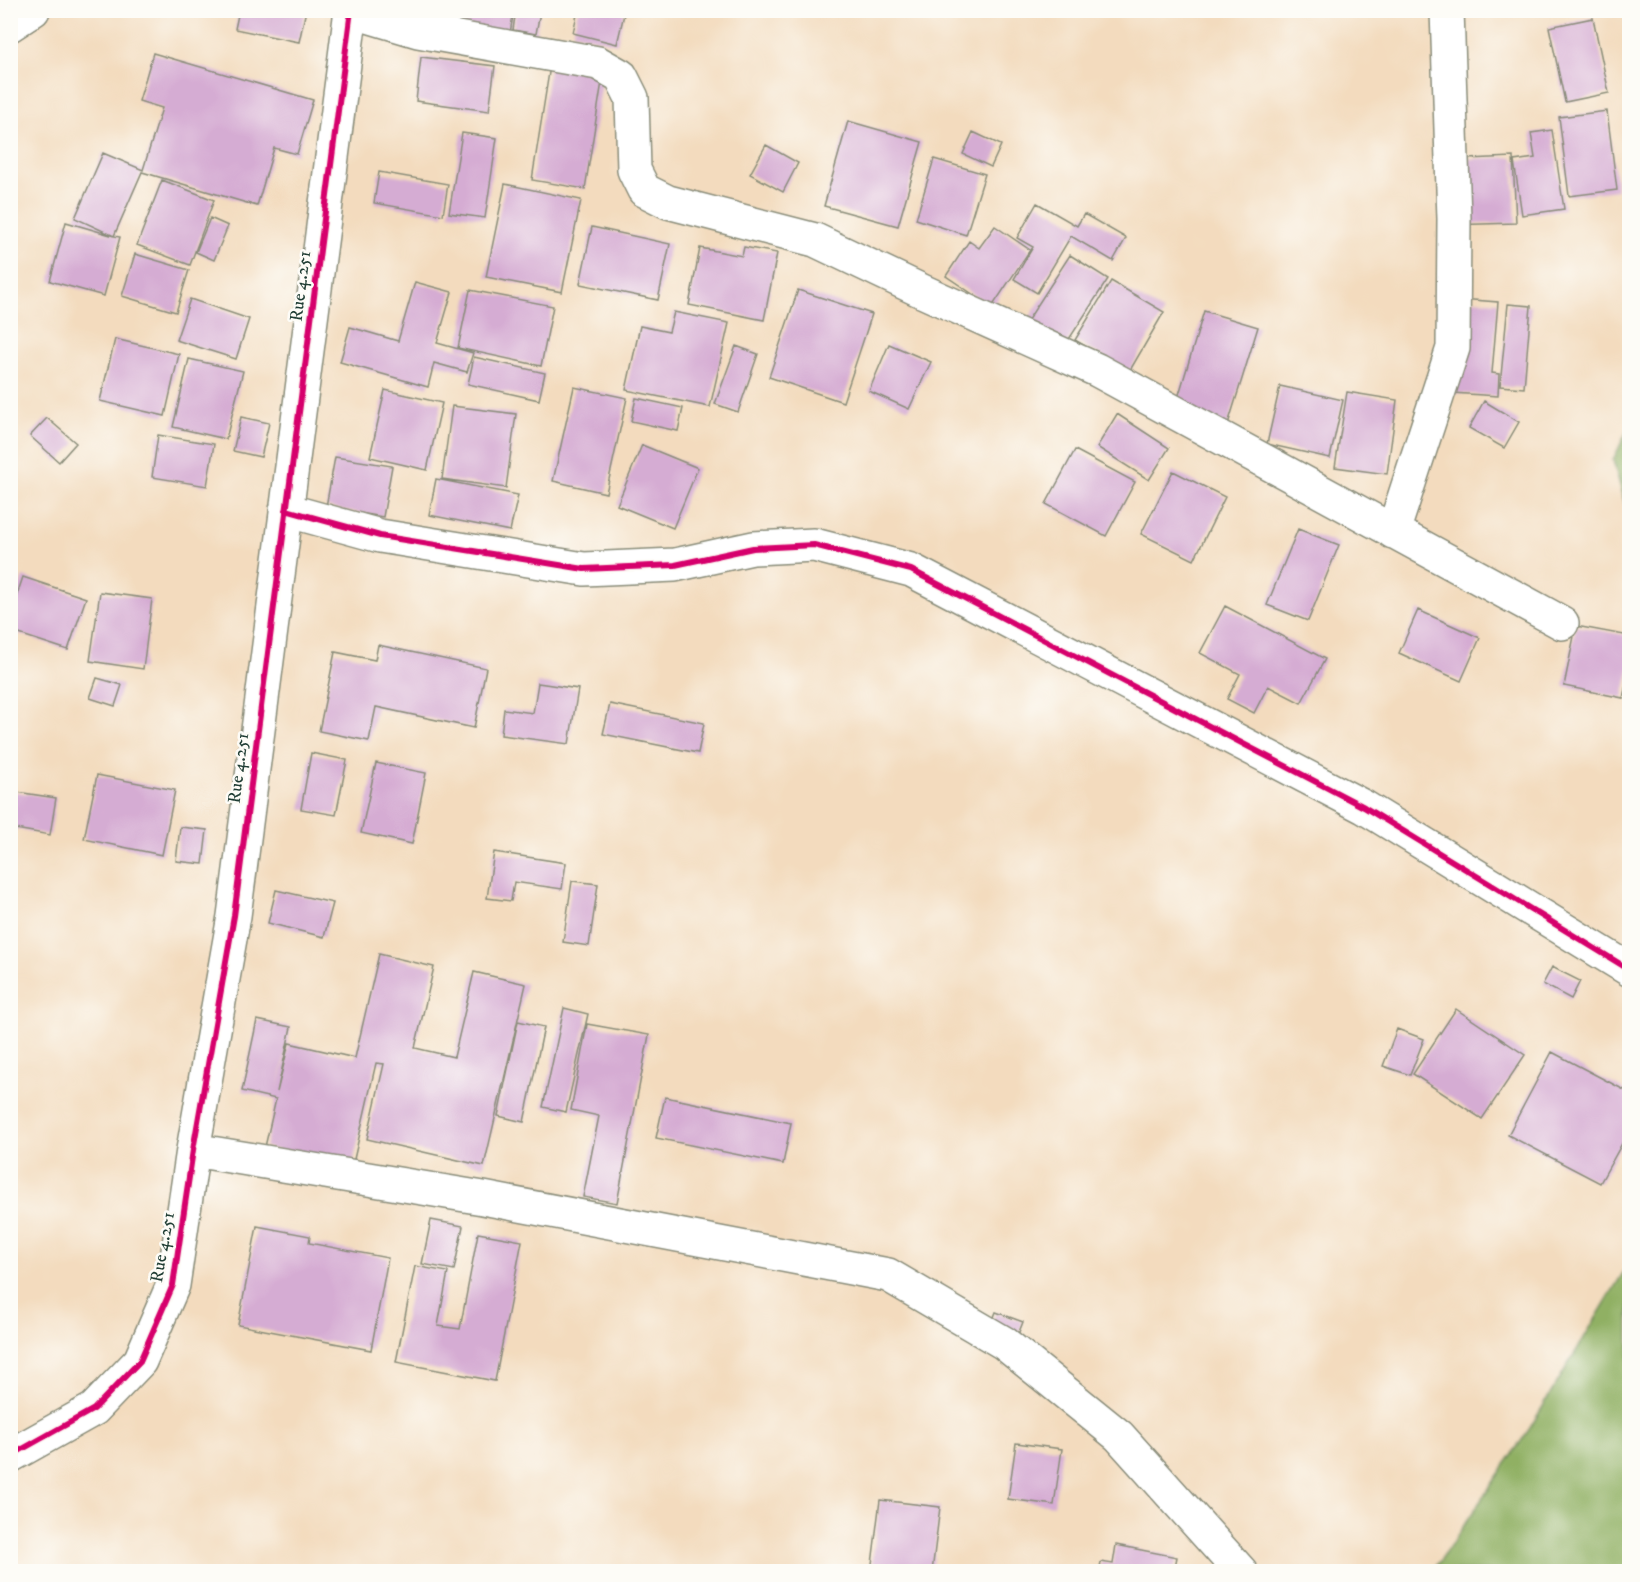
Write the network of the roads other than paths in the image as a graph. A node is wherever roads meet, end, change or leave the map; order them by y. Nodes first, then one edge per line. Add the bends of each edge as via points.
1 (33, 10) edge
2 (1447, 10) edge
3 (351, 11) edge
4 (10, 25) edge
5 (286, 510) junction
6 (1393, 532) junction
7 (1562, 623) dead end
8 (1629, 970) edge
9 (193, 1150) junction
10 (10, 1456) edge
11 (1241, 1572) edge

1 - 4 street
2 - 6 street via 1454,219 1453,348
3 - 5 street, Rue 4.251
3 - 6 street via 418,31 598,63 621,76 632,98 634,170 644,190 669,202 814,240 1097,370
5 - 8 street via 380,536 584,569 675,566 753,548 814,545 911,570 1364,807
5 - 9 street, Rue 4.251 via 234,916
6 - 7 street
9 - 10 street, Rue 4.251 via 173,1285 140,1361 94,1409
9 - 11 street via 483,1198 888,1275 1004,1343 1119,1436

